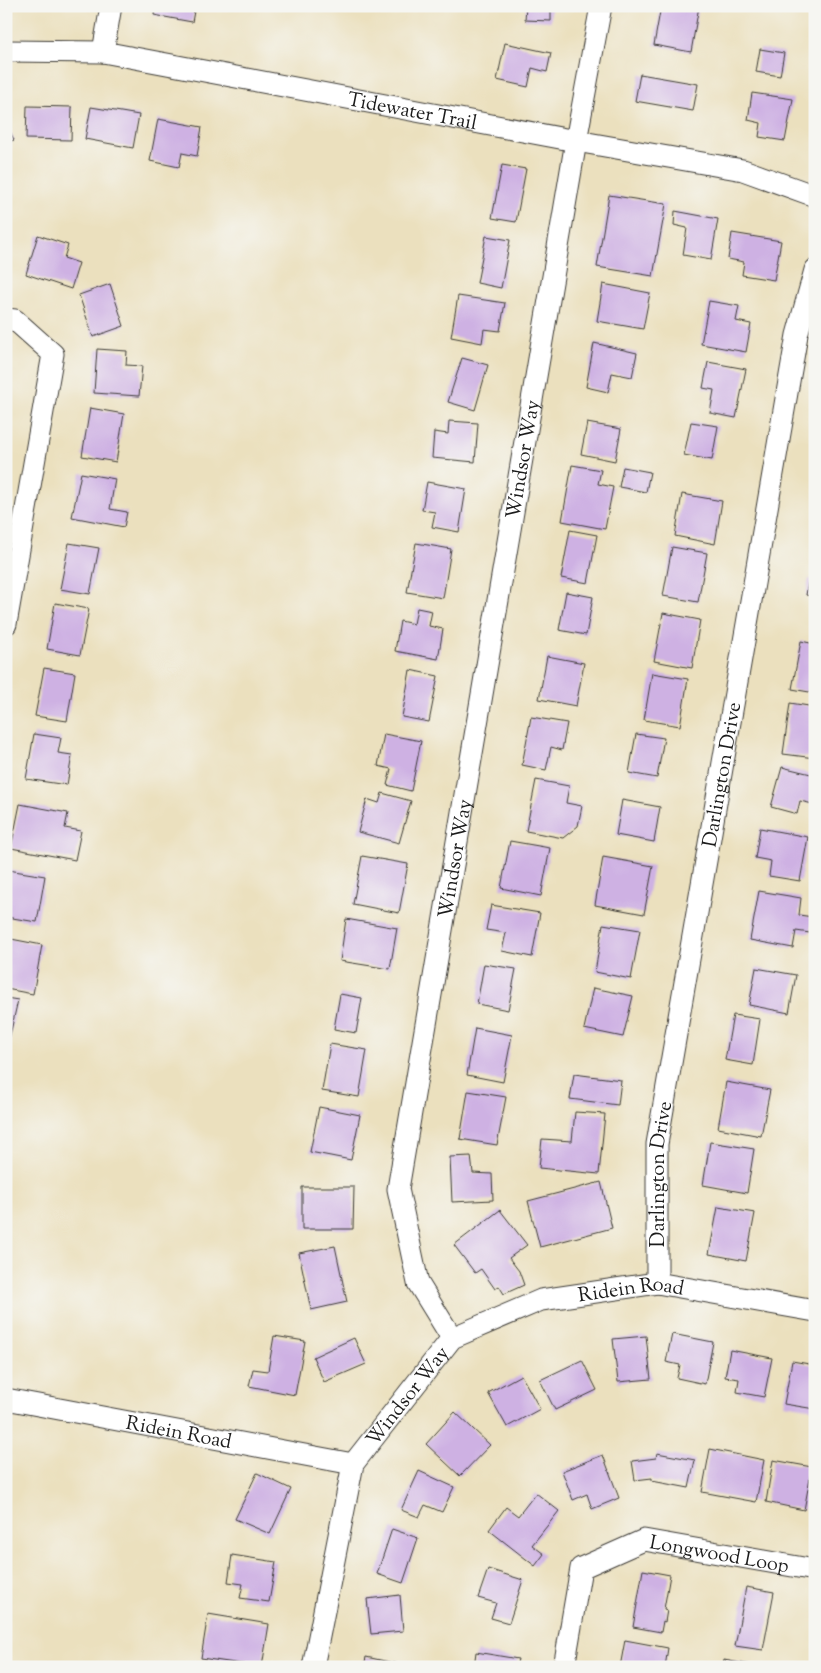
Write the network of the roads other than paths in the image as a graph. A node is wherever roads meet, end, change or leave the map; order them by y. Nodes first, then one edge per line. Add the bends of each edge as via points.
1 (111, 6) edge
2 (600, 6) edge
3 (6, 50) edge
4 (103, 52) junction
5 (576, 141) junction
6 (815, 196) edge
7 (815, 270) edge
8 (6, 319) edge
9 (6, 624) edge
10 (657, 1283) junction
11 (815, 1310) edge
12 (452, 1338) junction
13 (6, 1399) edge
14 (353, 1464) junction
15 (815, 1570) edge
16 (313, 1667) edge
17 (564, 1667) edge

1 - 4 street
2 - 5 street, Windsor Way
3 - 4 street, Tidewater Trail
4 - 5 street, Tidewater Trail
5 - 6 street, Tidewater Trail via 743,170
5 - 12 street, Windsor Way via 398,1189 418,1283
7 - 10 street, Darlington Drive via 797,335 657,1144
8 - 9 street via 15,320 53,354
10 - 11 street, Ridein Road
10 - 12 street, Ridein Road via 541,1300
12 - 14 street, Windsor Way
13 - 14 street, Ridein Road
14 - 16 street, Windsor Way
15 - 17 street, Longwood Loop via 644,1540 581,1568

